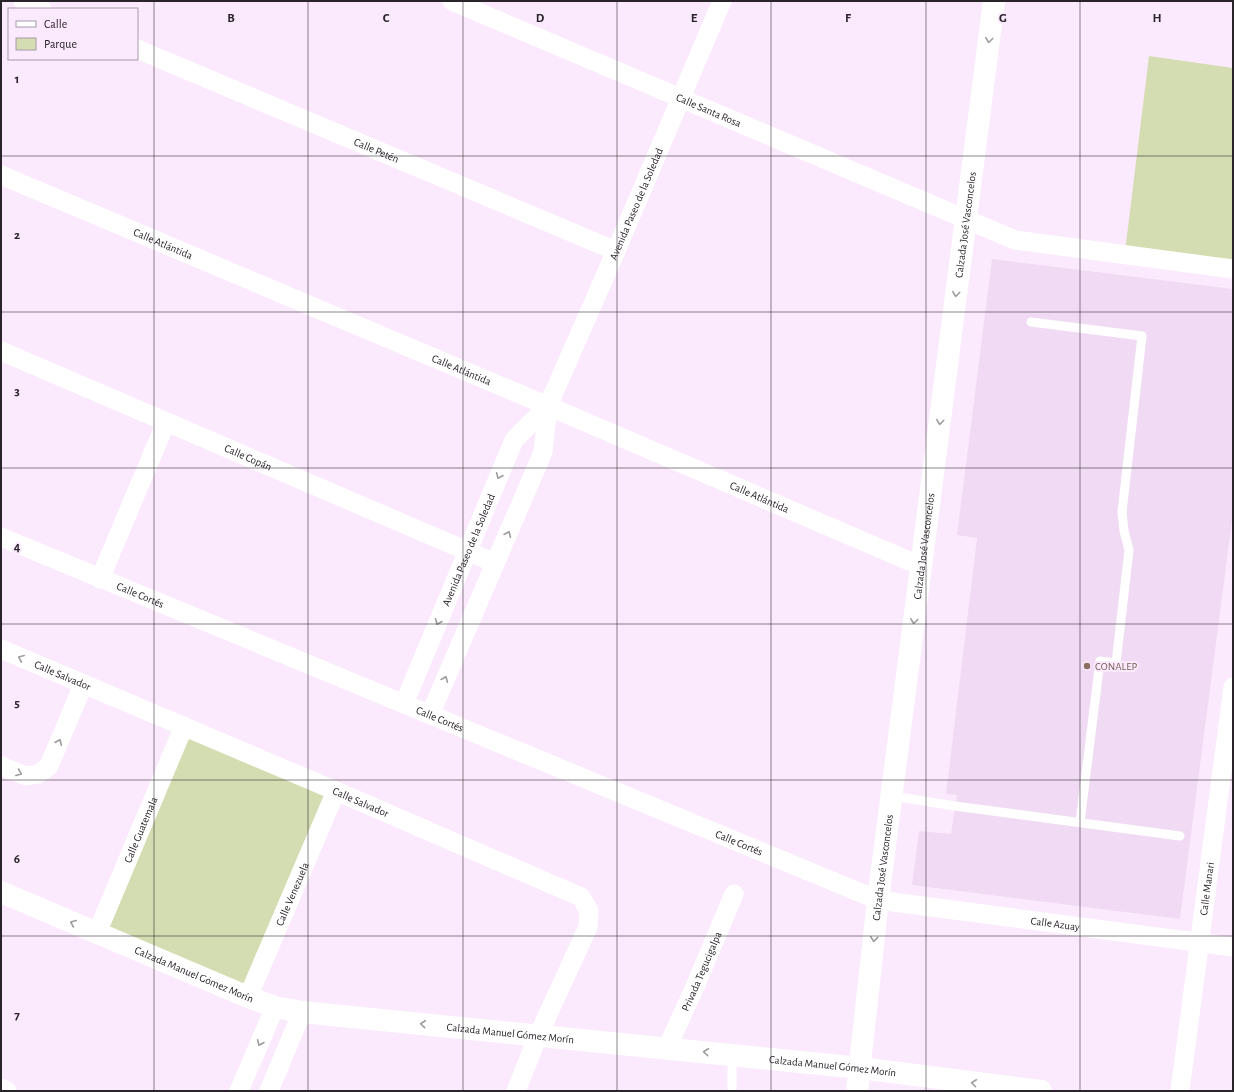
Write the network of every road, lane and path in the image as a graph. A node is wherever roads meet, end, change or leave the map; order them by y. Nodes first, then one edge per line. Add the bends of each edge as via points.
1 (23, 1) edge
2 (452, 1) edge
3 (722, 1) edge
4 (994, 1) edge
5 (40, 8) edge
6 (138, 49) edge
7 (682, 98) junction
8 (1, 175) edge
9 (966, 219) junction
10 (616, 251) junction
11 (1233, 269) edge
12 (1031, 322) dead end
13 (1, 351) edge
14 (548, 406) junction
15 (166, 422) junction
16 (1, 537) edge
17 (468, 552) junction
18 (495, 563) junction
19 (921, 566) junction
20 (100, 579) junction
21 (1, 649) edge
22 (83, 685) junction
23 (1233, 687) edge
24 (404, 704) junction
25 (430, 715) junction
26 (184, 726) junction
27 (1, 766) edge
28 (336, 791) junction
29 (892, 796) junction
30 (1226, 799) edge
31 (1080, 822) junction
32 (1180, 836) dead end
33 (1, 892) edge
34 (734, 894) dead end
35 (878, 900) junction
36 (97, 933) junction
37 (1200, 942) junction
38 (1233, 947) edge
39 (248, 997) junction
40 (275, 1007) junction
41 (302, 1012) junction
42 (538, 1036) junction
43 (667, 1048) junction
44 (732, 1055) junction
45 (860, 1068) junction
46 (1, 1088) edge
47 (7, 1091) edge
48 (239, 1091) edge
49 (269, 1091) edge
50 (516, 1091) edge
51 (732, 1091) edge
52 (857, 1091) edge
53 (1041, 1091) edge
54 (1180, 1091) edge

1 - 5 street
2 - 7 street, Calle Santa Rosa
3 - 7 street, Avenida Paseo de la Soledad
4 -> 9 main road, Calzada José Vasconcelos
6 - 10 street, Calle Petén
7 - 9 street, Calle Santa Rosa
7 - 10 street, Avenida Paseo de la Soledad
8 - 14 street, Calle Atlántida
9 - 11 street, Calle Santa Rosa via 1015,240
9 -> 19 main road, Calzada José Vasconcelos
10 - 14 street, Avenida Paseo de la Soledad
12 - 31 lane via 1142,336 1122,512 1129,550 1116,663 1100,661
13 - 15 street, Calle Copán
14 -> 17 street, Avenida Paseo de la Soledad via 514,440
18 -> 14 street, Avenida Paseo de la Soledad via 543,452
14 - 19 street, Calle Atlántida
15 - 17 street, Calle Copán
15 - 20 street
16 - 20 street, Calle Cortés
17 - 18 street, Calle Copán
17 -> 24 street, Avenida Paseo de la Soledad
25 -> 18 street, Avenida Paseo de la Soledad
19 -> 29 main road, Calzada José Vasconcelos
20 - 24 street, Calle Cortés
22 -> 21 street, Calle Salvador
22 - 26 street, Calle Salvador
27 -> 22 street via 26,776 38,774 49,766
23 - 30 street, Calle Manari
24 - 25 street, Calle Cortés
25 - 35 street, Calle Cortés
26 - 28 street, Calle Salvador
26 - 36 street, Calle Guatemala
28 - 39 street, Calle Venezuela
28 - 42 street, Calle Salvador via 581,897 589,911 588,926
29 - 31 lane
29 - 35 main road, Calzada José Vasconcelos
30 - 37 street, Calle Manari
31 - 32 lane
36 -> 33 main road, Calzada Manuel Gómez Morín
34 - 43 street, Privada Tegucigalpa
35 - 37 street, Calle Azuay
35 -> 45 main road, Calzada José Vasconcelos
36 - 39 main road, Calzada Manuel Gómez Morín
37 - 38 street, Calle Azuay
37 - 54 street, Calle Manari
39 - 40 main road, Calzada Manuel Gómez Morín
40 - 41 main road, Calzada Manuel Gómez Morín
40 -> 48 street
42 -> 41 main road, Calzada Manuel Gómez Morín
41 - 49 street
42 - 43 main road, Calzada Manuel Gómez Morín
42 - 50 street, Calle Salvador
44 -> 43 main road, Calzada Manuel Gómez Morín
44 - 45 main road, Calzada Manuel Gómez Morín
44 - 51 lane
45 - 52 main road, Calzada José Vasconcelos
53 -> 45 main road, Calzada Manuel Gómez Morín
46 - 47 street

